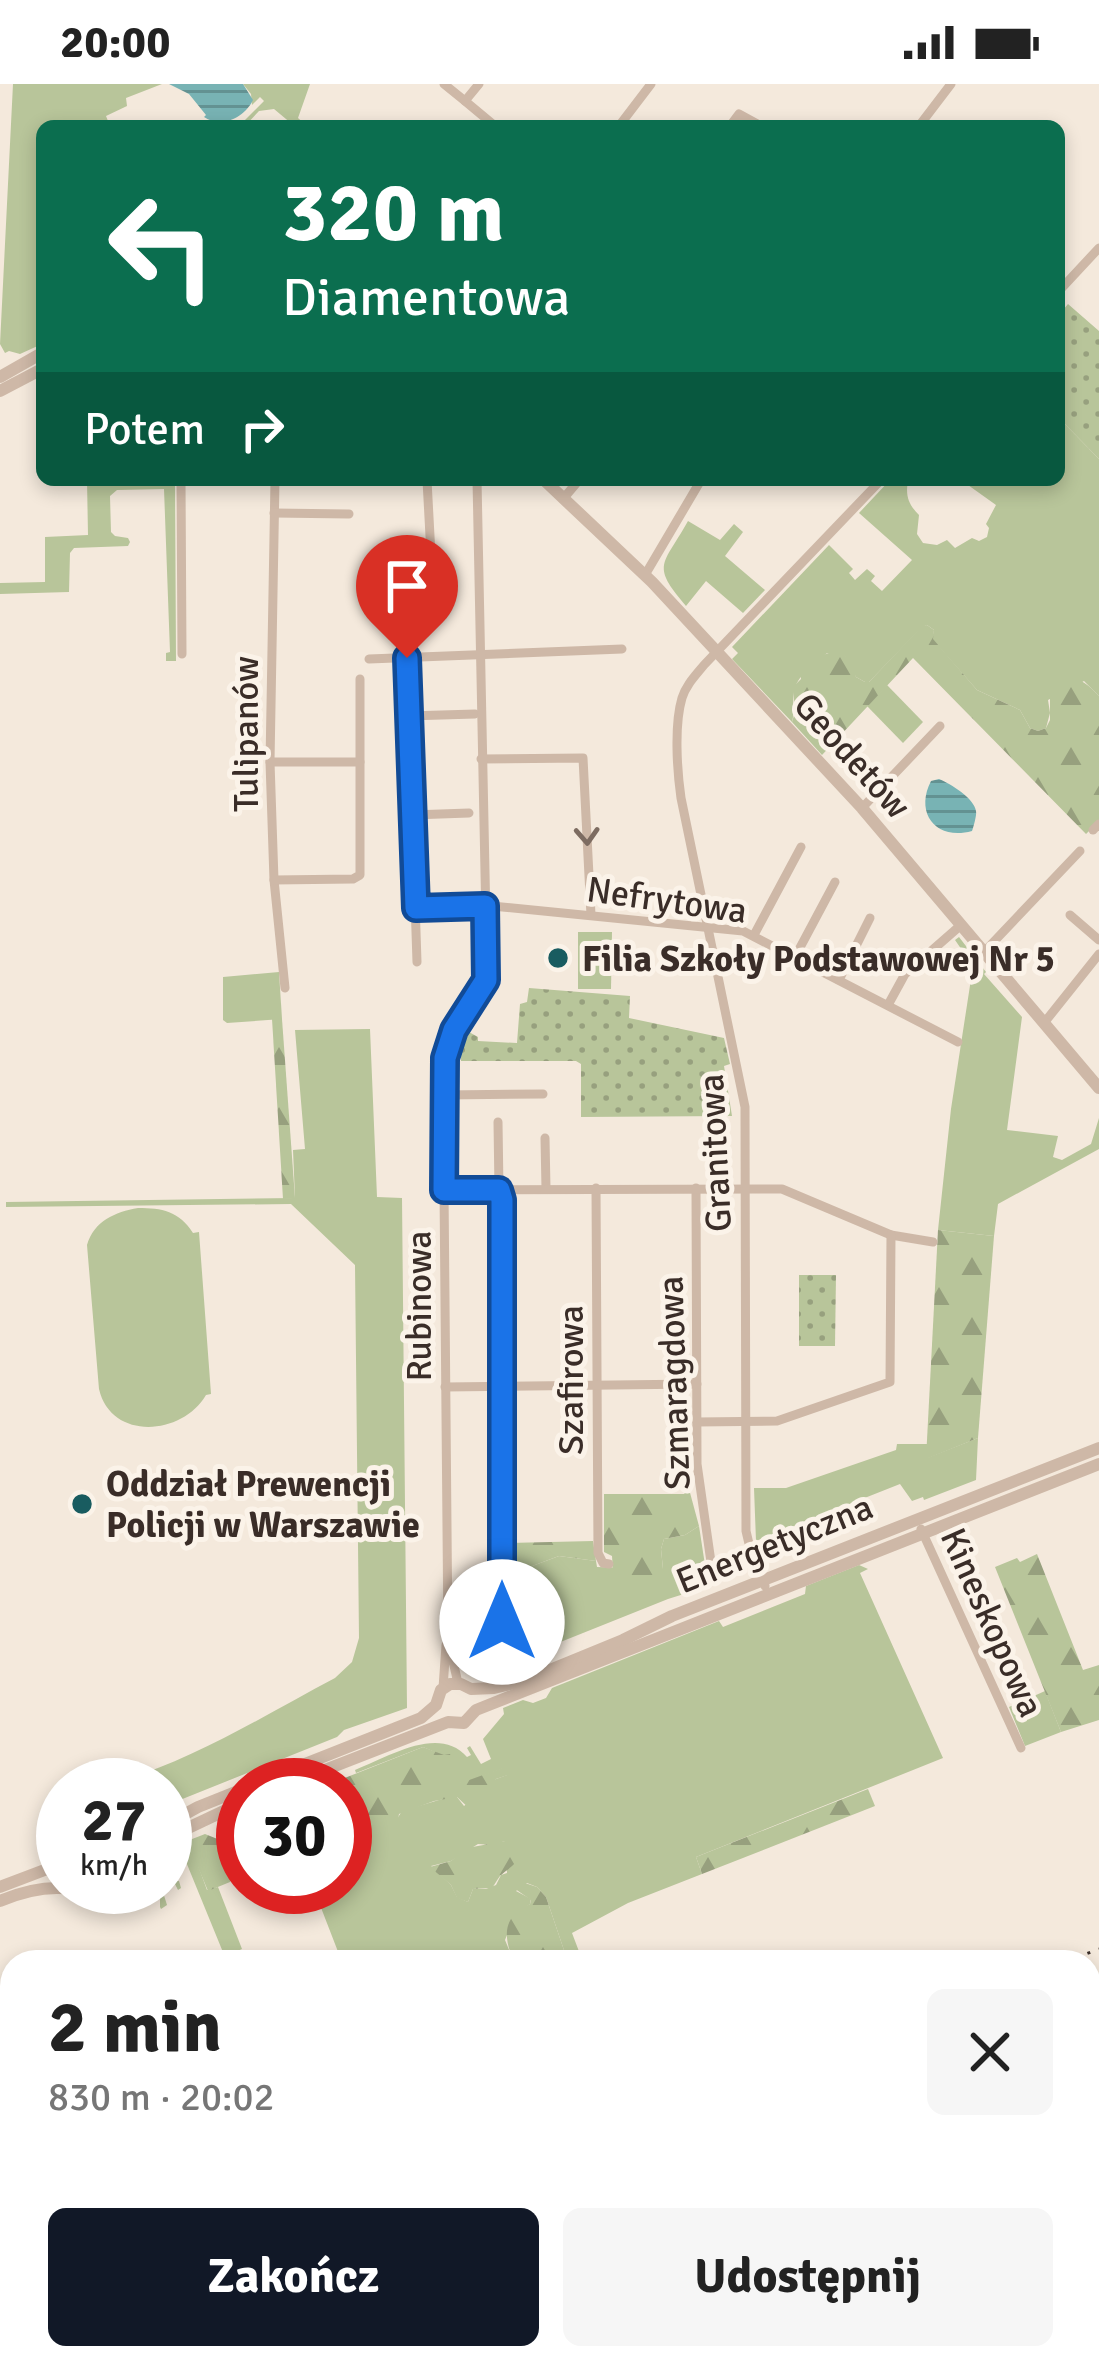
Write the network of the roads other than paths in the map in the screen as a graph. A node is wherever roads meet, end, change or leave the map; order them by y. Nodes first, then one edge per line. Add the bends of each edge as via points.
1 (444, 84) edge
2 (478, 84) edge
3 (651, 84) edge
4 (951, 84) edge
5 (465, 101) junction
6 (488, 120) edge
7 (624, 120) edge
8 (924, 120) edge
9 (1099, 248) edge
10 (1065, 285) edge
11 (36, 357) edge
12 (36, 371) edge
13 (3, 379) edge
14 (181, 486) edge
15 (274, 486) edge
16 (427, 486) edge
17 (477, 486) edge
18 (550, 486) edge
19 (574, 486) edge
20 (697, 486) edge
21 (875, 486) edge
22 (563, 499) junction
23 (274, 513) junction
24 (349, 514) dead end
25 (645, 575) junction
26 (434, 611) dead end
27 (622, 649) dead end
28 (717, 651) junction
29 (182, 654) dead end
30 (481, 654) junction
31 (407, 658) junction
32 (369, 659) dead end
33 (360, 679) dead end
34 (475, 714) dead end
35 (409, 716) junction
36 (940, 726) dead end
37 (481, 759) junction
38 (270, 762) junction
39 (360, 762) junction
40 (862, 808) junction
41 (470, 814) dead end
42 (412, 815) junction
43 (801, 847) dead end
44 (1080, 851) dead end
45 (274, 880) junction
46 (835, 882) dead end
47 (485, 906) junction
48 (416, 908) junction
49 (591, 915) junction
50 (1070, 915) dead end
51 (870, 918) dead end
52 (961, 925) junction
53 (709, 927) junction
54 (754, 935) junction
55 (1099, 940) edge
56 (984, 952) junction
57 (1099, 954) edge
58 (795, 957) junction
59 (417, 962) dead end
60 (839, 980) junction
61 (285, 988) dead end
62 (888, 1005) junction
63 (1044, 1023) junction
64 (958, 1042) dead end
65 (1099, 1088) edge
66 (542, 1094) dead end
67 (444, 1095) junction
68 (498, 1122) dead end
69 (545, 1138) dead end
70 (746, 1187) junction
71 (596, 1188) junction
72 (696, 1188) junction
73 (546, 1189) junction
74 (444, 1190) junction
75 (499, 1190) junction
76 (891, 1235) junction
77 (933, 1242) dead end
78 (598, 1384) junction
79 (697, 1384) junction
80 (503, 1386) junction
81 (445, 1388) junction
82 (697, 1422) junction
83 (747, 1422) junction
84 (1099, 1448) edge
85 (1099, 1464) edge
86 (920, 1526) junction
87 (609, 1564) dead end
88 (713, 1576) dead end
89 (763, 1580) junction
90 (769, 1594) junction
91 (502, 1622) dead end
92 (448, 1640) junction
93 (465, 1686) junction
94 (443, 1688) junction
95 (436, 1706) junction
96 (476, 1710) junction
97 (448, 1722) junction
98 (1021, 1748) dead end
99 (320, 1758) edge
100 (355, 1758) edge
101 (36, 1873) edge
102 (0, 1887) edge
103 (36, 1890) edge
104 (0, 1901) edge

1 - 5 street
2 - 5 street
3 - 7 street
4 - 8 street
5 - 6 street
9 - 10 street
11 - 13 street
12 - 13 street
14 - 29 street
15 - 23 street, Tulipanów
16 - 26 street
17 - 30 street, Rubinowa
18 - 22 street, Geodetów
19 - 22 street
20 - 25 street
21 - 28 street, Granitowa
22 - 25 street, Geodetów
23 - 24 street
23 - 38 street, Tulipanów
25 - 28 street, Geodetów
27 - 30 street
28 - 40 street, Geodetów
28 - 53 street, Granitowa via 686,688 679,727 681,798
30 - 31 street
30 - 37 street, Rubinowa
31 - 32 street
31 - 35 street
33 - 39 street
34 - 35 street
35 - 42 street
36 - 40 street
37 - 47 street, Rubinowa
37 -> 49 street via 583,758
38 - 39 street
38 - 45 street, Tulipanów
39 - 45 street via 361,875
40 - 52 street, Geodetów
41 - 42 street
42 - 48 street
43 - 54 street
44 - 56 street
45 - 61 street, Tulipanów
46 - 58 street
47 - 48 street, Nefrytowa
47 - 49 street, Nefrytowa
47 - 67 street, Rubinowa via 486,980 447,1045
48 - 59 street
49 - 53 street, Nefrytowa
50 - 55 street
51 - 60 street
52 - 56 street, Geodetów
52 - 62 street via 905,974
53 - 54 street, Nefrytowa
53 - 70 street, Granitowa via 745,1107
54 - 58 street, Nefrytowa
56 - 63 street, Geodetów
57 - 63 street
58 - 60 street, Nefrytowa
60 - 62 street, Nefrytowa
62 - 64 street, Nefrytowa
63 - 65 street, Geodetów
66 - 67 street
67 - 74 street, Rubinowa
68 - 75 street
69 - 73 street
70 - 72 street
70 - 76 street via 796,1193
70 - 83 street, Granitowa
71 - 72 street
71 - 73 street
71 - 78 street, Szafirowa
72 - 79 street, Szmaragdowa
73 - 75 street
74 - 75 street
74 - 81 street, Rubinowa
75 - 80 street
76 - 77 street
76 - 83 street via 890,1382 777,1421
78 - 79 street
78 - 80 street
78 - 87 street, Szafirowa via 598,1553
79 - 82 street, Szmaragdowa
80 - 81 street
80 - 91 street
81 - 92 street, Rubinowa
82 - 83 street
82 - 88 street, Szmaragdowa
83 - 89 street, Granitowa via 746,1531
84 - 86 street, Energetyczna
85 - 86 street, Energetyczna
86 - 89 street, Energetyczna
86 - 90 street, Energetyczna
86 - 98 street, Kineskopowa
89 - 90 street, Granitowa
89 - 93 street, Energetyczna via 524,1681
90 - 96 street, Energetyczna
92 - 93 street, Rubinowa
92 - 94 street, Rubinowa
93 - 94 street, Energetyczna
93 - 96 street
94 - 95 street
95 - 97 street
95 - 99 street
96 - 97 street, Energetyczna via 464,1723
97 - 100 street, Energetyczna
101 - 102 street
103 - 104 street

